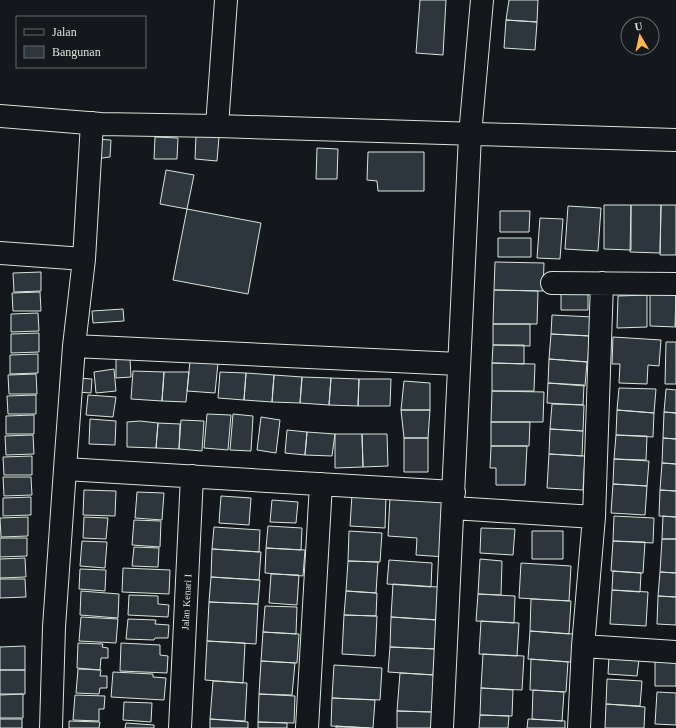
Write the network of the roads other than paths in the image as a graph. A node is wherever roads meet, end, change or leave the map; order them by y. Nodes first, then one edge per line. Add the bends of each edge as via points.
1 (226, 0) edge
2 (482, 0) edge
3 (0, 116) edge
4 (92, 123) junction
5 (217, 126) junction
6 (470, 135) junction
7 (676, 140) edge
8 (0, 253) edge
9 (84, 259) junction
10 (552, 283) dead end
11 (602, 284) junction
12 (676, 284) edge
13 (74, 346) junction
14 (459, 364) junction
15 (65, 469) junction
16 (192, 476) junction
17 (321, 484) junction
18 (454, 500) junction
19 (594, 517) junction
20 (583, 646) junction
21 (676, 652) edge
22 (51, 728) edge
23 (180, 728) edge
24 (307, 728) edge
25 (442, 728) edge
26 (579, 728) edge

1 - 5 street
2 - 6 street
3 - 4 street
4 - 5 street
4 - 9 street
5 - 6 street
6 - 7 street
6 - 14 street
8 - 9 street
9 - 13 street
10 - 11 street
11 - 12 street
11 - 19 street
13 - 14 street
13 - 15 street
14 - 18 street
15 - 16 street
15 - 22 street via 54,627
16 - 17 street
16 - 23 street, Jalan Kenari I
17 - 18 street
17 - 24 street
18 - 19 street
18 - 25 street
19 - 20 street
20 - 21 street
20 - 26 street

